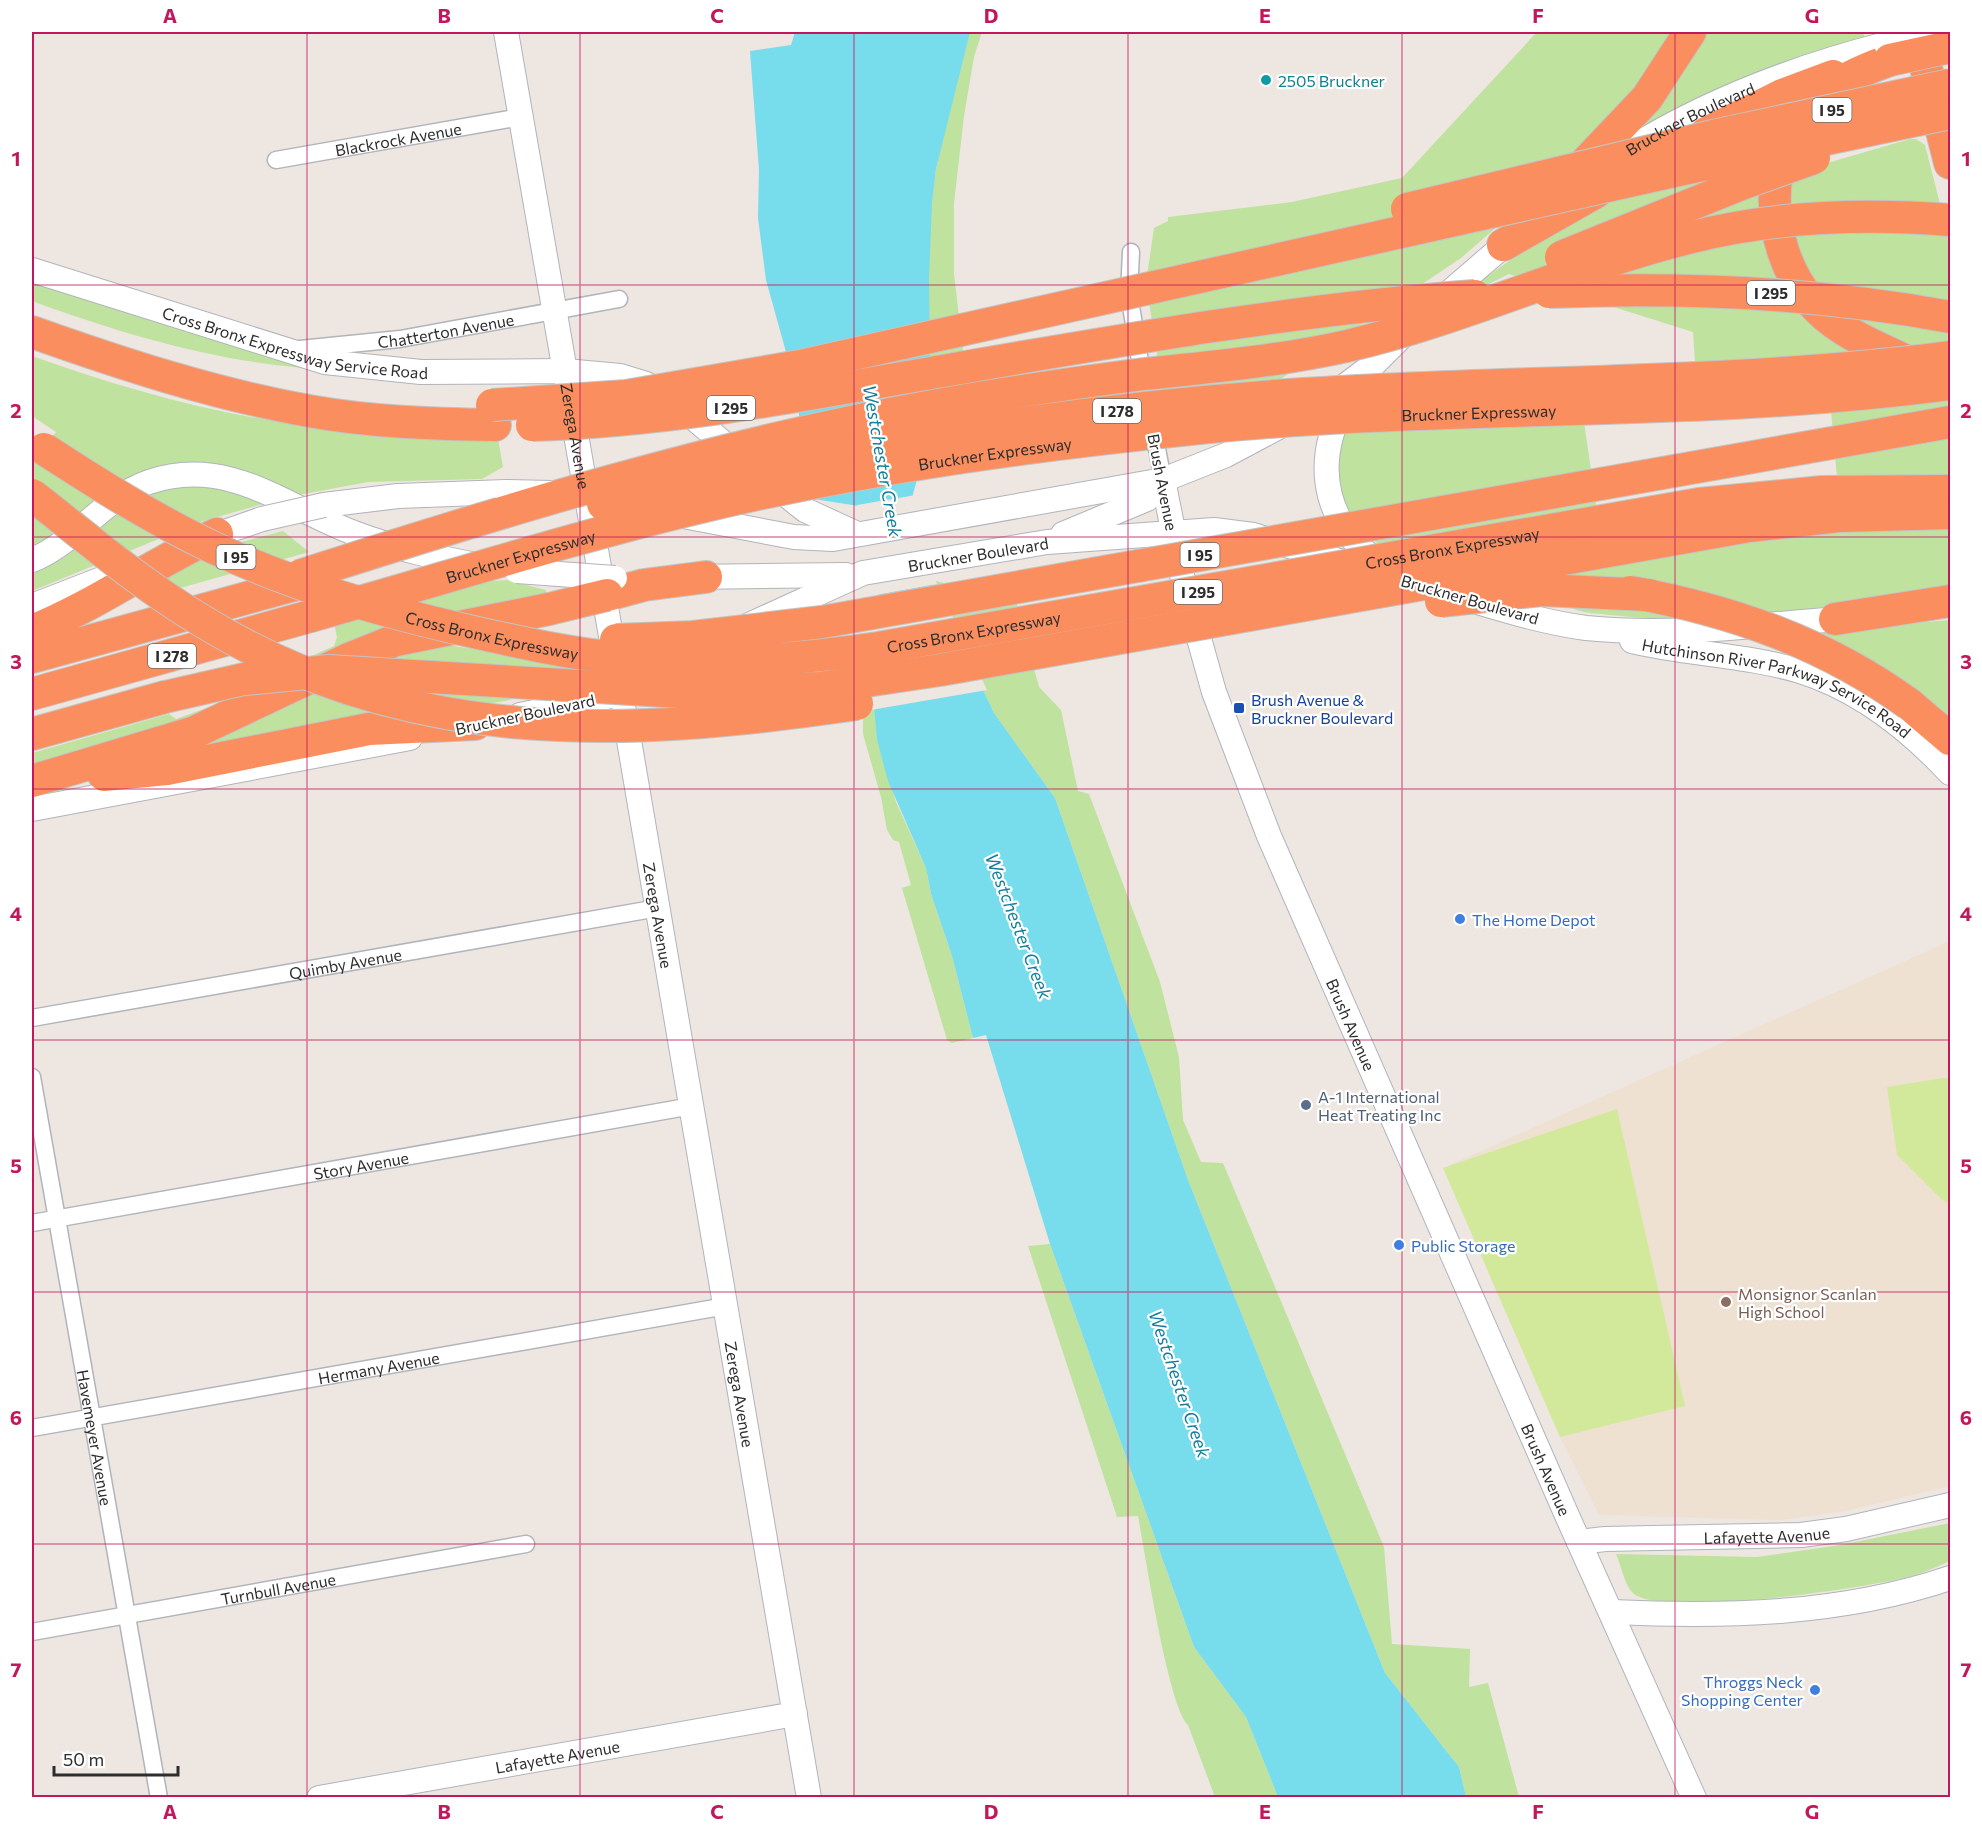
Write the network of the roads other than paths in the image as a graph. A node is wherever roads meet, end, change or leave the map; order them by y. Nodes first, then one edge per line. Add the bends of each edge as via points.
1 (506, 32) edge
2 (1690, 32) edge
3 (1917, 32) edge
4 (1941, 32) edge
5 (1950, 47) edge
6 (1888, 52) junction
7 (1950, 86) edge
8 (1950, 113) edge
9 (521, 117) junction
10 (1950, 121) edge
11 (276, 160) dead end
12 (1950, 163) edge
13 (1950, 220) edge
14 (1503, 245) junction
15 (1131, 252) dead end
16 (32, 270) edge
17 (619, 299) dead end
18 (555, 311) junction
19 (1950, 316) edge
20 (32, 332) edge
21 (272, 347) junction
22 (1950, 357) edge
23 (1236, 363) junction
24 (1374, 363) junction
25 (565, 371) junction
26 (686, 386) junction
27 (1950, 386) edge
28 (494, 415) junction
29 (1950, 422) edge
30 (38, 445) edge
31 (1163, 480) junction
32 (1950, 491) edge
33 (32, 495) edge
34 (1950, 513) edge
35 (1172, 532) junction
36 (217, 534) junction
37 (861, 534) junction
38 (1047, 542) junction
39 (32, 560) edge
40 (863, 573) junction
41 (706, 577) junction
42 (300, 579) junction
43 (1424, 586) junction
44 (1360, 595) junction
45 (1649, 595) junction
46 (1950, 601) edge
47 (32, 606) edge
48 (1950, 610) edge
49 (1835, 619) junction
50 (1551, 622) junction
51 (445, 626) junction
52 (32, 631) edge
53 (32, 657) edge
54 (32, 694) edge
55 (621, 694) junction
56 (478, 724) junction
57 (32, 734) edge
58 (1950, 740) edge
59 (1950, 774) edge
60 (32, 783) edge
61 (32, 809) edge
62 (658, 908) junction
63 (32, 1018) edge
64 (32, 1077) edge
65 (692, 1106) junction
66 (57, 1218) junction
67 (32, 1223) edge
68 (726, 1305) junction
69 (91, 1418) junction
70 (32, 1428) edge
71 (1950, 1505) edge
72 (1579, 1542) junction
73 (526, 1544) dead end
74 (1950, 1578) edge
75 (1611, 1612) junction
76 (127, 1616) junction
77 (32, 1632) edge
78 (795, 1714) junction
79 (159, 1797) edge
80 (319, 1797) edge
81 (809, 1797) edge
82 (1694, 1797) edge

1 - 9 main road, Zerega Avenue
2 - 14 highway via 1634,113
3 - 12 highway
4 - 6 main road, bridge
5 - 6 highway, bridge
6 - 14 highway via 1762,105 1665,154
6 - 27 highway via 1826,92 1797,121 1778,175 1778,234 1793,276 1831,320 1856,338
7 - 26 highway, I 95, bridge via 1298,234
8 - 26 highway, bridge via 1684,168 831,360
9 - 11 street, Blackrock Avenue
9 - 18 main road, Zerega Avenue
10 - 23 highway, bridge via 1761,176 1517,274 1364,330
13 - 23 highway, bridge via 1832,217 1725,230 1635,253 1402,332 1321,351
14 - 24 main road
15 - 31 street, Brush Avenue via 1130,306
16 - 21 main road, Cross Bronx Expressway Service Road
17 - 18 street, Chatterton Avenue
18 - 21 street, Chatterton Avenue via 399,339 317,349
18 - 25 main road, Zerega Avenue
19 - 28 highway, I 295, bridge via 1870,303 1749,292 1622,290 1497,295 1335,309 1191,328 679,415 610,422
20 - 28 highway, I 95 via 164,370 282,391
21 - 25 main road, Cross Bronx Expressway Service Road via 325,362 388,370
22 - 42 highway, Bruckner Expressway / I 278, bridge via 1742,376 1291,395 1027,422 878,445 700,481
23 - 42 highway, bridge via 1032,389 842,424 694,458 573,490
24 - 31 main road via 1326,400 1250,444
24 - 43 main road via 1344,403 1328,440 1326,469 1331,499 1341,522 1365,551 1392,572
25 - 37 main road via 620,376 658,390 806,510
25 - 55 main road, Zerega Avenue
26 - 28 highway, I 95, bridge
27 - 54 highway, Bruckner Expressway / I 278, bridge via 1752,402 1296,420 1026,448 815,483 697,508
29 - 51 highway, I 95, bridge via 754,631 592,639
30 - 51 highway, Cross Bronx Expressway / I 95, bridge via 136,507 232,556 346,599
31 - 35 main road, Brush Avenue
31 - 37 main road
31 - 38 main road via 1147,499
32 - 51 highway, Cross Bronx Expressway / I 295, bridge via 1812,492 1699,504 908,643 795,658 630,659 538,646
33 - 45 highway, bridge via 171,602 286,664 406,706 469,719 540,726 670,724 824,709 1469,596 1559,590
34 - 44 highway, bridge via 1839,516 1749,526
35 - 38 main road, Bruckner Boulevard
35 - 43 main road, Bruckner Boulevard via 1214,530 1253,535
35 - 72 main road, Brush Avenue via 1214,692 1269,836
36 - 37 main road, bridge via 324,505 398,496 507,492 566,495 794,537 833,539
36 - 47 main road
36 - 52 highway via 173,555 87,607
38 - 40 main road, Bruckner Boulevard
39 - 41 main road, bridge via 54,549 138,487 164,478 200,475 248,483 334,525 389,545 446,559 517,571 615,578
40 - 41 main road
40 - 55 main road, Bruckner Boulevard via 732,634 648,688
41 - 60 highway, bridge via 644,585 396,640 201,730
42 - 53 highway, Bruckner Expressway / I 278
43 - 50 main road, Bruckner Boulevard
44 - 45 highway, bridge via 1464,585 1549,583
44 - 57 highway, bridge via 899,677 789,690 666,692 329,671 251,678
45 - 58 highway, bridge via 1714,610 1794,638 1849,665 1909,704
46 - 49 highway
48 - 49 main road, Bruckner Boulevard
49 - 50 main road, Bruckner Boulevard via 1659,631
50 - 59 main road, Hutchinson River Parkway Service Road via 1814,676 1844,689 1890,719
55 - 56 main road, Bruckner Boulevard
55 - 62 main road, Zerega Avenue
56 - 60 highway via 369,729 167,769
56 - 61 main road, Bruckner Boulevard
62 - 63 street, Quimby Avenue
62 - 65 main road, Zerega Avenue
64 - 66 street, Havemeyer Avenue
65 - 66 street, Story Avenue
65 - 68 main road, Zerega Avenue
66 - 67 street, Story Avenue
66 - 69 street, Havemeyer Avenue
68 - 69 street, Hermany Avenue
68 - 78 main road, Zerega Avenue
69 - 70 street, Hermany Avenue
69 - 76 street, Havemeyer Avenue
71 - 72 main road, Lafayette Avenue via 1868,1525 1800,1535
72 - 75 main road, Brush Avenue
73 - 76 street, Turnbull Avenue
74 - 75 main road via 1891,1596 1800,1610 1715,1615
75 - 82 main road, Brush Avenue
76 - 77 street, Turnbull Avenue
76 - 79 street, Havemeyer Avenue
78 - 80 main road, Lafayette Avenue
78 - 81 main road, Zerega Avenue

